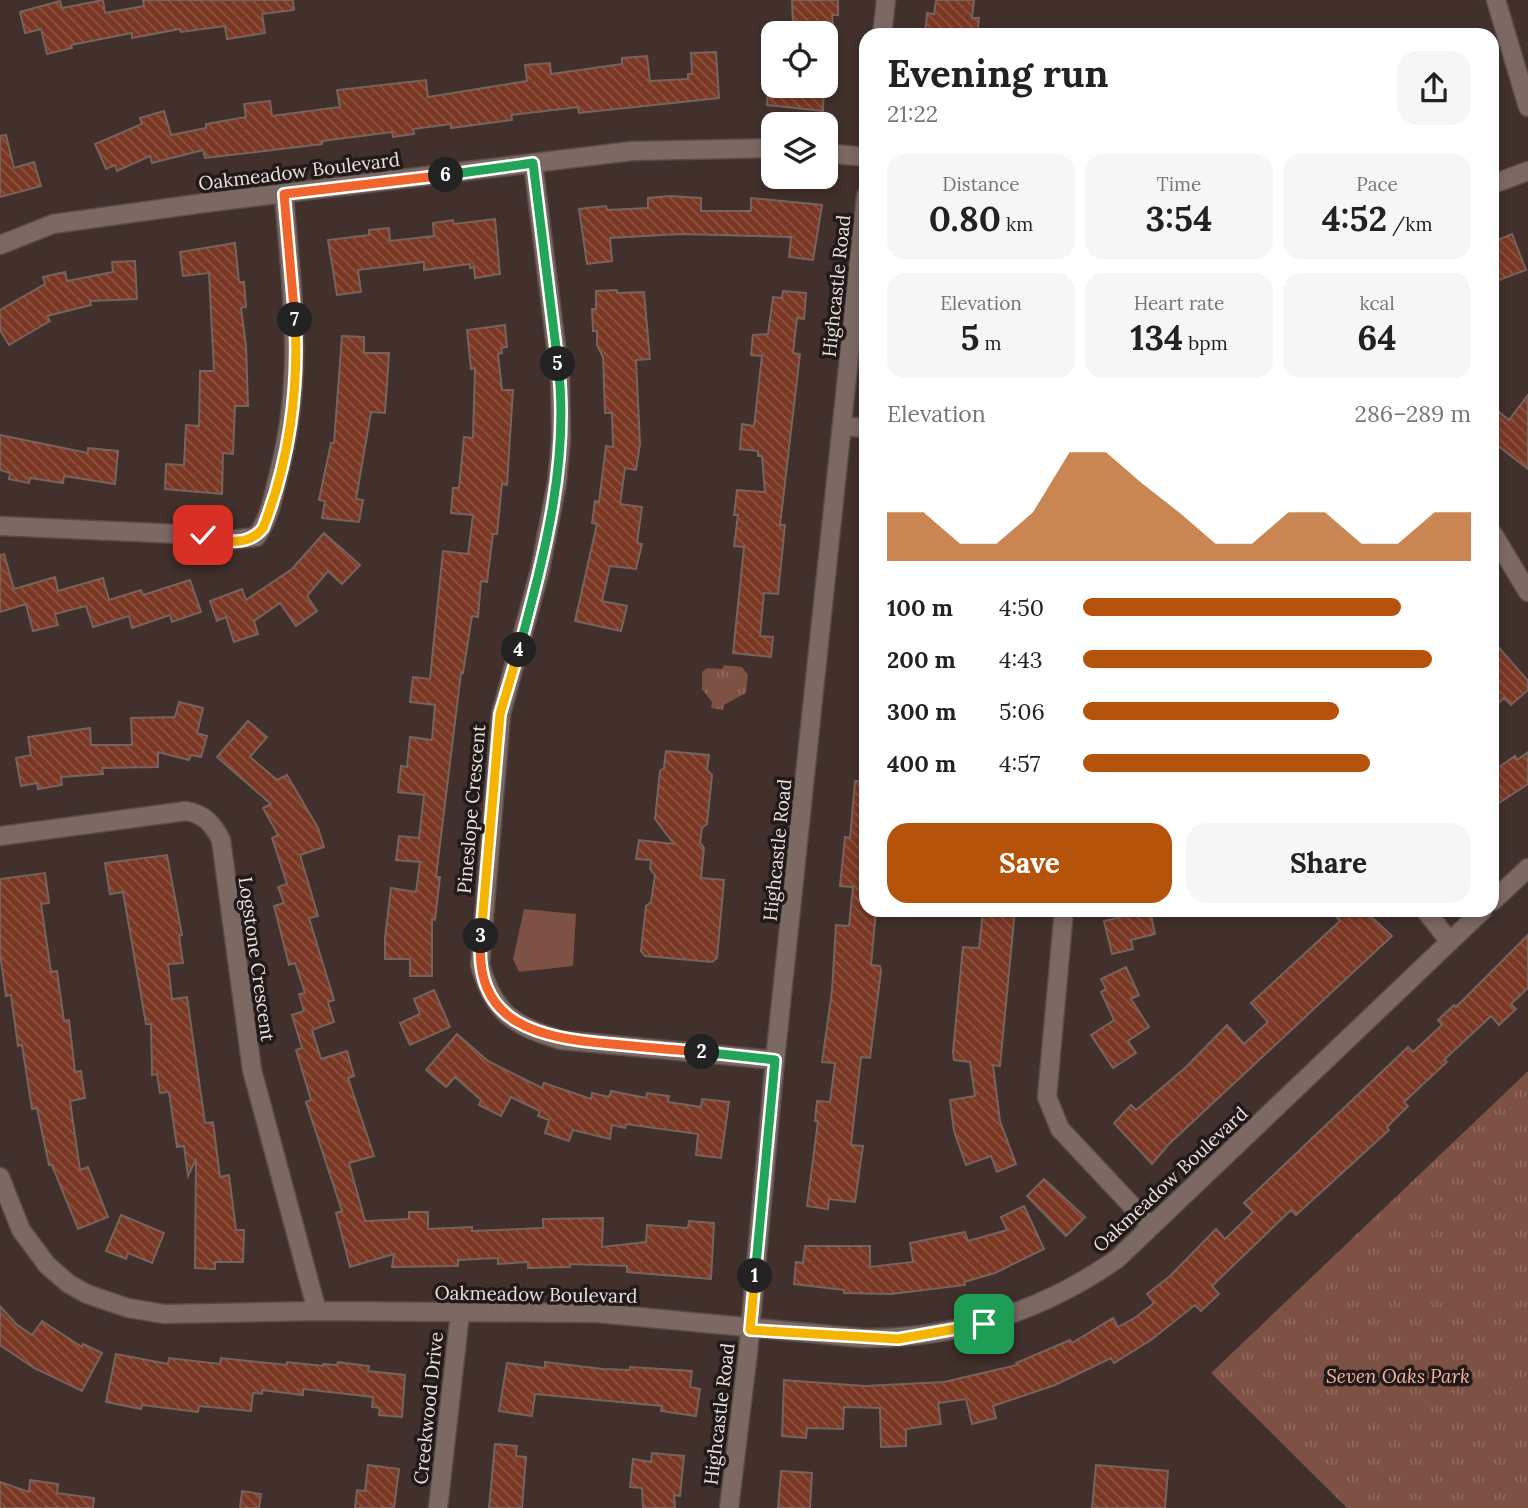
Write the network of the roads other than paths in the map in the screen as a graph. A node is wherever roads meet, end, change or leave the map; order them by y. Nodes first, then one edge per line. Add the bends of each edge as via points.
1 (886, 0) edge
2 (1496, 0) edge
3 (883, 28) edge
4 (1528, 107) edge
5 (761, 148) edge
6 (838, 154) edge
7 (859, 156) edge
8 (533, 163) junction
9 (1528, 172) edge
10 (1499, 182) edge
11 (284, 194) junction
12 (0, 245) edge
13 (859, 266) edge
14 (843, 426) junction
15 (859, 427) edge
16 (0, 526) edge
17 (1499, 544) edge
18 (1528, 592) edge
19 (0, 836) edge
20 (1528, 868) edge
21 (1499, 895) edge
22 (1063, 917) edge
23 (1430, 917) edge
24 (1476, 917) edge
25 (1450, 942) junction
26 (775, 1060) junction
27 (0, 1177) edge
28 (1151, 1226) junction
29 (317, 1311) junction
30 (460, 1313) junction
31 (750, 1330) junction
32 (438, 1508) edge
33 (729, 1508) edge

1 - 3 street
2 - 4 street
5 - 8 street, Oakmeadow Boulevard via 632,151
6 - 7 street
8 - 11 street, Oakmeadow Boulevard
8 - 26 street, Pineslope Crescent via 560,378 561,439 540,570 500,714 480,965 489,995 512,1021 538,1033 561,1040
9 - 10 street
11 - 12 street, Oakmeadow Boulevard via 53,224
11 - 16 street via 295,323 295,386 269,514 256,537 230,541 203,535
13 - 14 street, Highcastle Road
14 - 15 street
14 - 26 street, Highcastle Road
17 - 18 street
19 - 29 street, Logstone Crescent via 186,811 198,813 215,827 221,840 251,1070
20 - 21 street
22 - 28 street via 1047,1097 1060,1129
23 - 25 street
24 - 25 street, Oakmeadow Boulevard
25 - 28 street, Oakmeadow Boulevard
26 - 31 street, Highcastle Road
27 - 29 street, Oakmeadow Boulevard via 21,1230 47,1265 69,1284 105,1303 164,1314
28 - 31 street, Oakmeadow Boulevard via 1090,1278 1029,1310 984,1324 898,1339
29 - 30 street, Oakmeadow Boulevard
30 - 31 street, Oakmeadow Boulevard via 597,1313
30 - 32 street, Creekwood Drive
31 - 33 street, Highcastle Road

